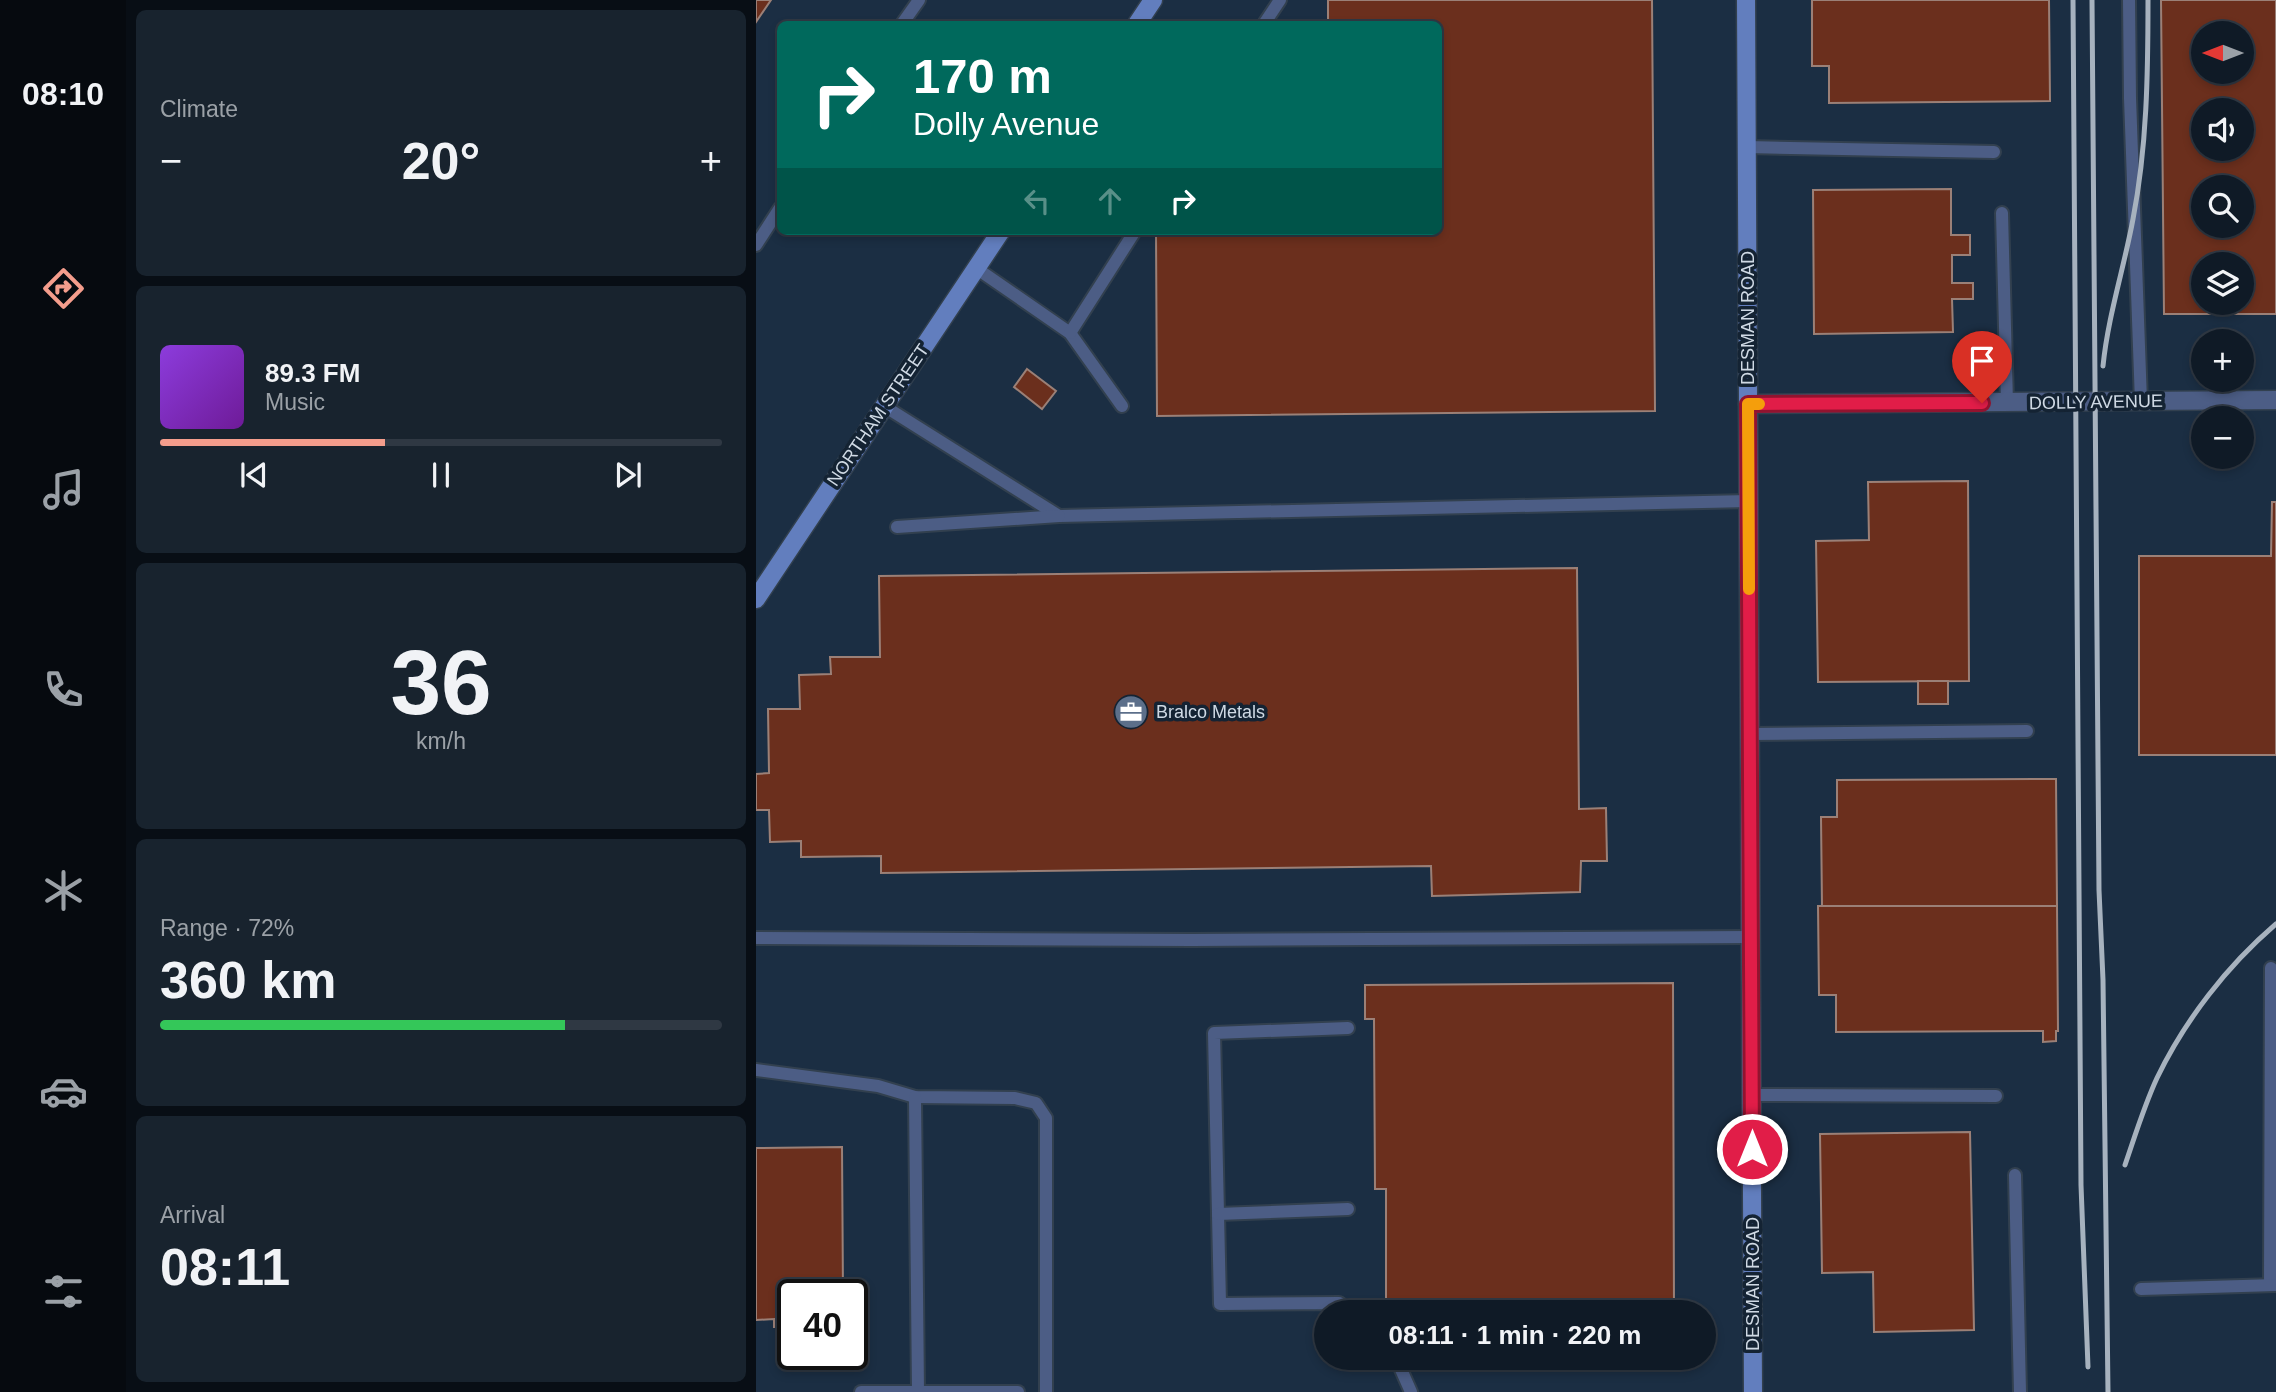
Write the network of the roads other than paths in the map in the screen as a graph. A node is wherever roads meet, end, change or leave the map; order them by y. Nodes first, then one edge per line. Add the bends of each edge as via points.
1 (919, 0) edge
2 (1153, 0) edge
3 (1280, 0) edge
4 (1746, 0) edge
5 (2129, 0) edge
6 (904, 21) edge
7 (1139, 21) edge
8 (1267, 21) edge
9 (1747, 147) junction
10 (1994, 152) dead end
11 (777, 213) edge
12 (2002, 213) dead end
13 (998, 235) edge
14 (1132, 235) edge
15 (756, 245) edge
16 (976, 268) junction
17 (1070, 333) junction
18 (2276, 400) edge
19 (2141, 402) junction
20 (2007, 403) junction
21 (1748, 404) junction
22 (884, 406) junction
23 (1122, 406) dead end
24 (1749, 501) junction
25 (1059, 516) junction
26 (897, 527) dead end
27 (756, 599) edge
28 (2027, 731) dead end
29 (1750, 734) junction
30 (1751, 937) junction
31 (756, 938) edge
32 (2271, 968) dead end
33 (1348, 1028) dead end
34 (756, 1070) edge
35 (1752, 1094) junction
36 (1996, 1096) dead end
37 (915, 1097) junction
38 (2015, 1175) dead end
39 (1348, 1209) dead end
40 (1218, 1214) junction
41 (2273, 1285) edge
42 (2141, 1289) dead end
43 (1314, 1303) edge
44 (1401, 1370) edge
45 (918, 1391) edge
46 (861, 1392) edge
47 (1018, 1392) edge
48 (1046, 1392) edge
49 (1411, 1392) edge
50 (1753, 1392) edge
51 (2020, 1392) edge

1 - 6 lane
2 - 7 street
3 - 8 lane
4 - 9 street, DESMAN ROAD
5 - 19 lane
9 - 10 lane
9 - 21 street, DESMAN ROAD
11 - 15 lane
12 - 20 lane
13 - 16 street, NORTHAM STREET
14 - 17 lane
16 - 17 lane
16 - 22 street, NORTHAM STREET
17 - 23 lane
18 - 19 street, DOLLY AVENUE
19 - 20 street, DOLLY AVENUE
20 - 21 street, DOLLY AVENUE
21 - 24 street, DESMAN ROAD
22 - 25 lane
22 - 27 street, NORTHAM STREET
24 - 25 lane
24 - 29 street, DESMAN ROAD
25 - 26 lane
28 - 29 lane
29 - 30 street, DESMAN ROAD
30 - 31 lane
30 - 35 street, DESMAN ROAD
32 - 41 lane
33 - 40 lane via 1214,1033
34 - 37 lane via 878,1086
35 - 36 lane
35 - 50 street, DESMAN ROAD
37 - 45 lane
37 - 48 lane via 1015,1098 1036,1103 1046,1118
38 - 51 lane
39 - 40 lane
40 - 43 lane via 1220,1304
41 - 42 lane
44 - 49 lane
45 - 46 lane
45 - 47 lane

